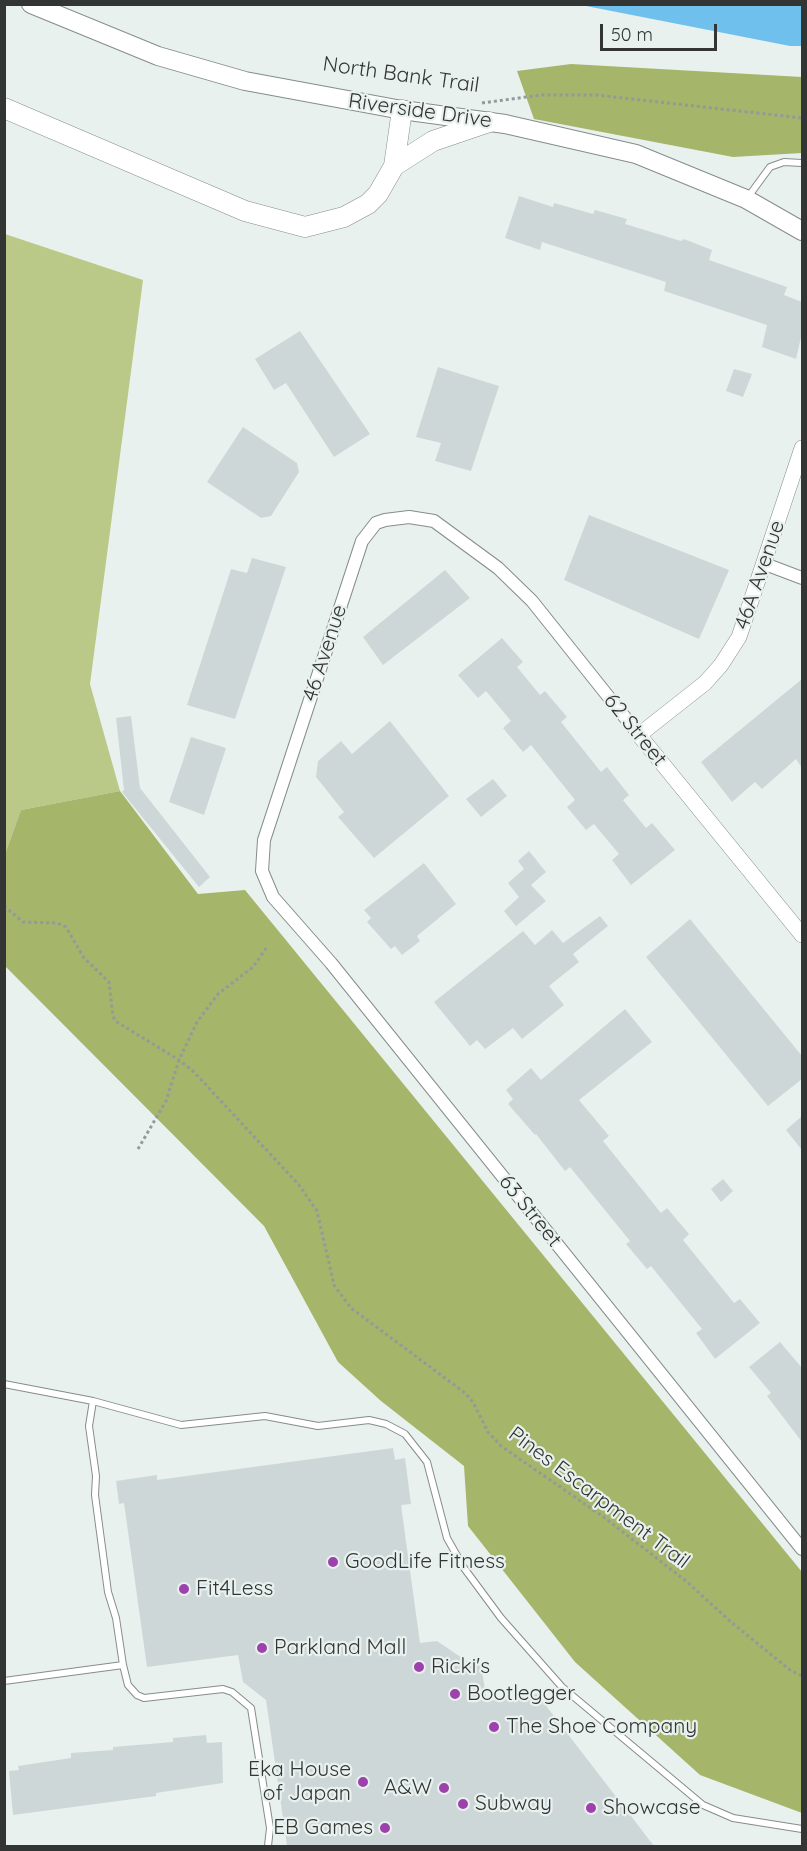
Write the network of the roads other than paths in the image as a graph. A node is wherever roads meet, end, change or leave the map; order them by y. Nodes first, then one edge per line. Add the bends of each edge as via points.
1 (32, 4) edge
2 (4, 108) edge
3 (402, 110) junction
4 (489, 122) junction
5 (802, 163) edge
6 (394, 166) junction
7 (746, 200) junction
8 (802, 231) edge
9 (802, 448) edge
10 (457, 536) joint
11 (765, 564) junction
12 (802, 578) edge
13 (639, 735) junction
14 (262, 871) joint
15 (802, 935) edge
16 (4, 1384) edge
17 (93, 1401) junction
18 (802, 1549) edge
19 (123, 1665) junction
20 (4, 1681) edge
21 (802, 1828) edge
22 (268, 1846) edge

1 - 3 main road, Riverside Drive via 198,69 256,84
2 - 6 main road via 246,211 305,227 344,217 368,204
3 - 4 main road, Riverside Drive
3 - 6 main road
4 - 6 main road via 433,141
4 - 7 main road, Riverside Drive via 636,154
5 - 7 lane via 783,162 770,167
7 - 8 main road, Riverside Drive
9 - 11 street, 46A Avenue
10 - 13 street, 62 Street via 532,601
10 - 14 street, 46 Avenue via 434,521 410,517 376,523 362,541 264,840
11 - 12 street
11 - 13 street, 46A Avenue via 743,628 721,665
13 - 15 street, 62 Street
14 - 18 street, 63 Street via 273,897 331,963
16 - 17 lane
17 - 19 lane via 89,1426 95,1495
17 - 21 lane via 181,1425 265,1416 318,1426 369,1420 405,1434 427,1462 447,1538 464,1568 562,1688 703,1805 733,1818
19 - 20 lane
19 - 22 lane via 128,1685 144,1698 218,1689 232,1692 254,1712 270,1828

